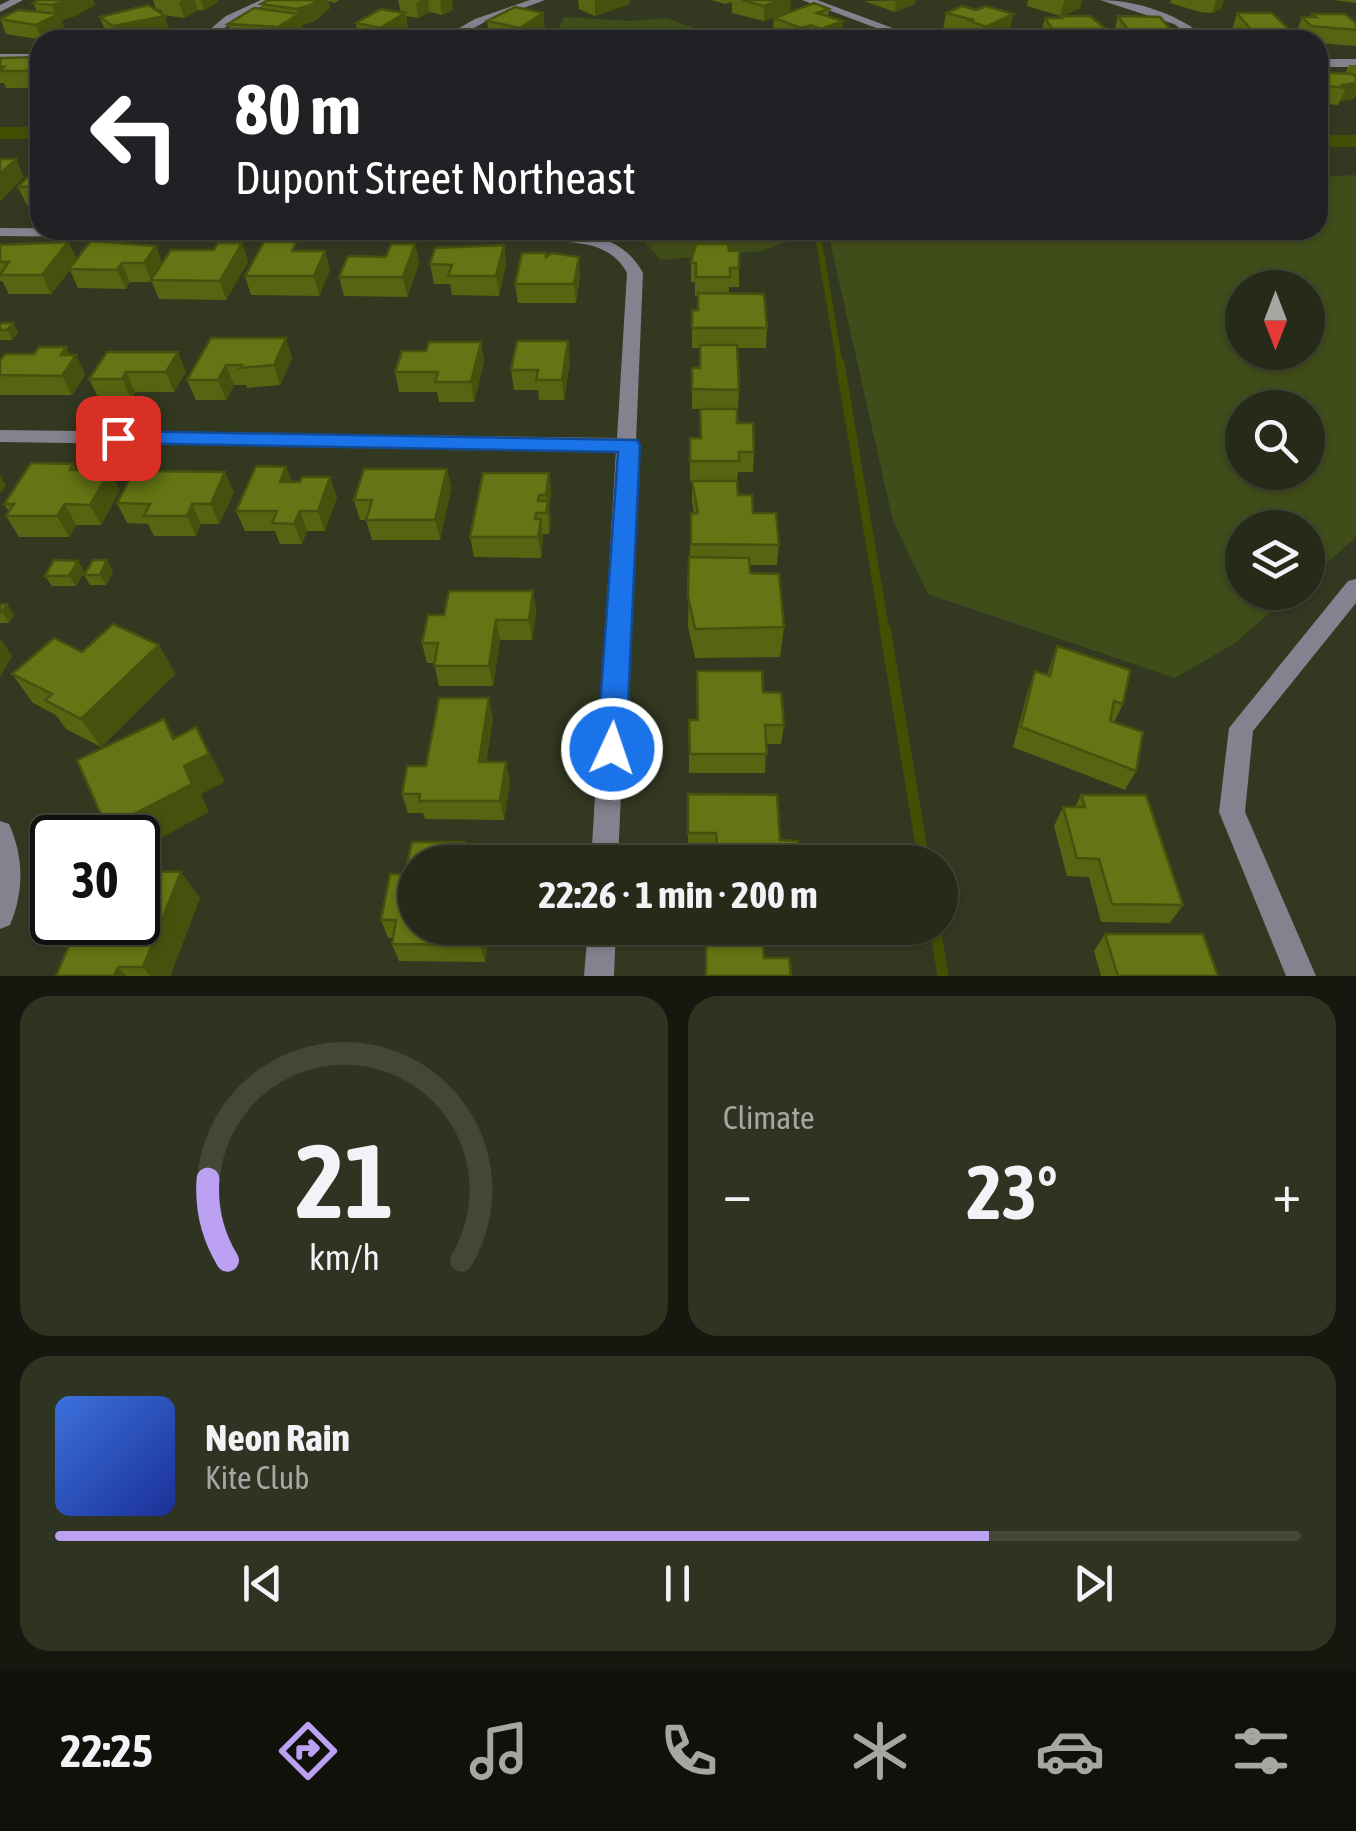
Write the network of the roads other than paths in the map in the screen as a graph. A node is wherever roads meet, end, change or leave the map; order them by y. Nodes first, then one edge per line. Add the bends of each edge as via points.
1 (18, 0) edge
2 (270, 0) edge
3 (540, 0) edge
4 (807, 0) edge
5 (1105, 0) edge
6 (0, 9) edge
7 (215, 30) edge
8 (462, 30) edge
9 (891, 30) edge
10 (1189, 30) edge
11 (0, 57) edge
12 (30, 57) edge
13 (1328, 63) edge
14 (1356, 64) edge
15 (0, 232) edge
16 (30, 232) edge
17 (587, 240) edge
18 (0, 436) edge
19 (630, 445) junction
20 (1356, 588) edge
21 (0, 833) edge
22 (606, 845) edge
23 (0, 915) edge
24 (601, 945) edge
25 (599, 976) edge
26 (1301, 976) edge

1 - 6 street
2 - 7 street
3 - 8 street
4 - 9 street
5 - 10 street
11 - 12 street
13 - 14 street
15 - 16 street
17 - 19 street via 625,254 636,274
18 - 19 street
19 - 22 street
20 - 26 street via 1241,728 1232,812
21 - 23 street via 10,872
24 - 25 street

